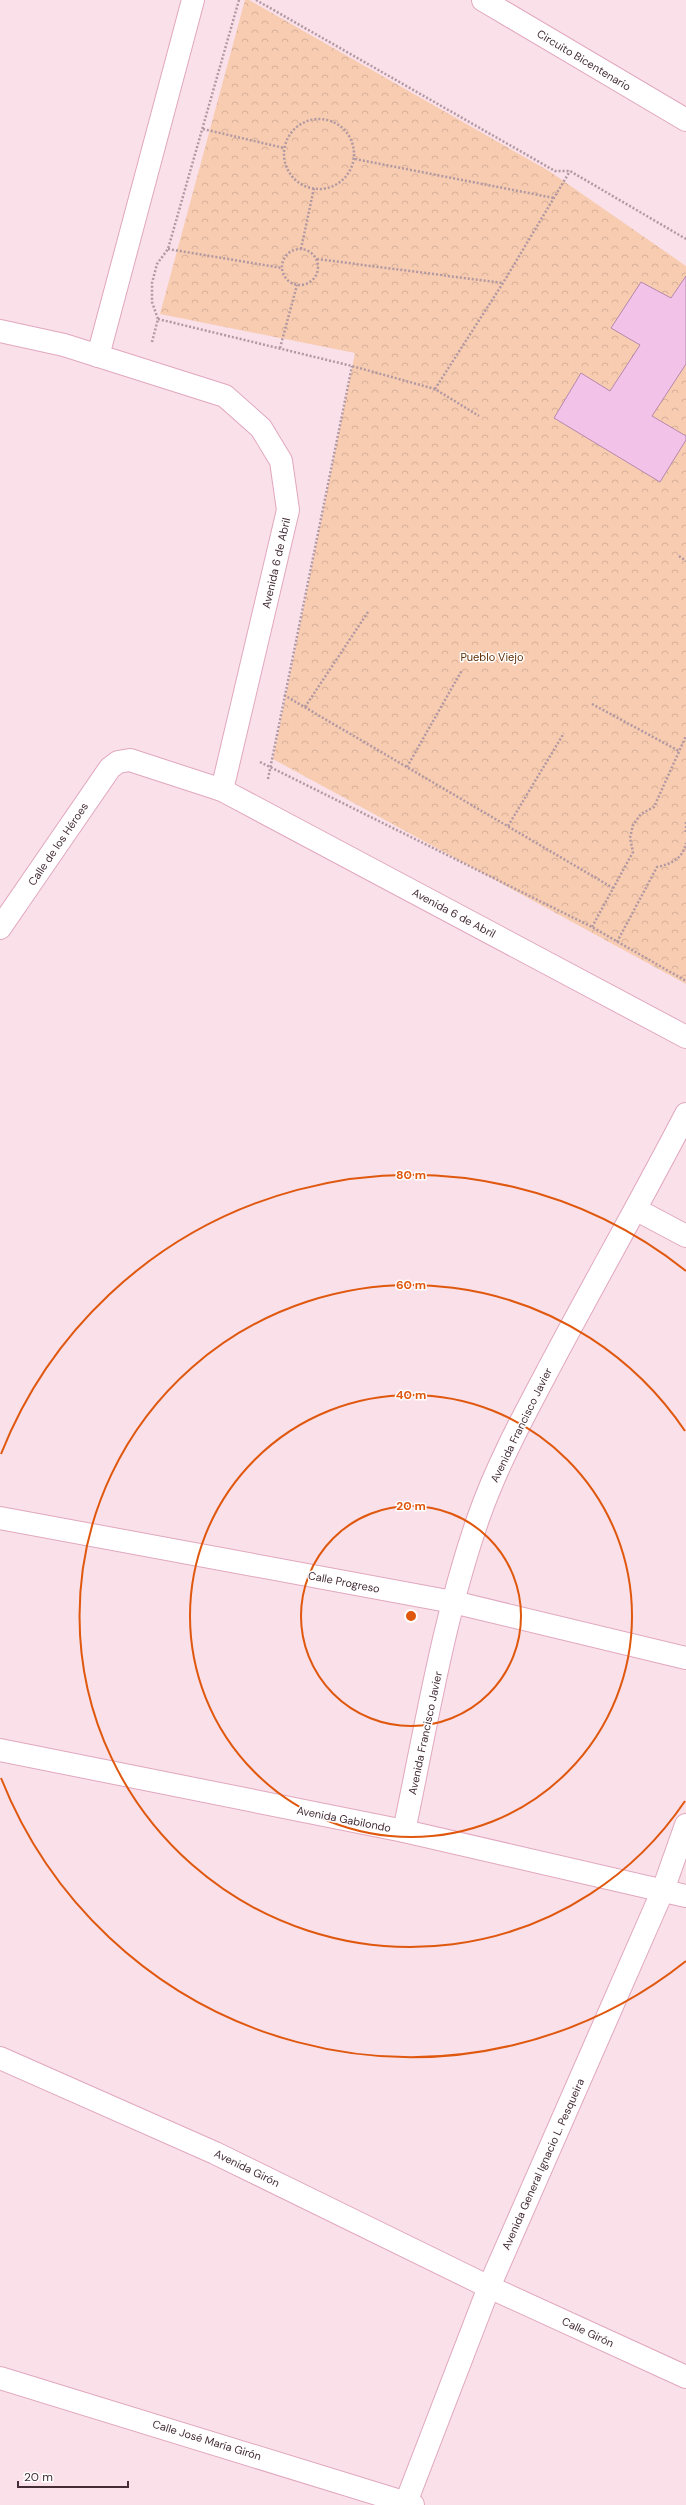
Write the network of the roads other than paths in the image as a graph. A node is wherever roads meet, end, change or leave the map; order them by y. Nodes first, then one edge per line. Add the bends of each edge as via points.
1 (193, 0) edge
2 (483, 0) edge
3 (686, 120) edge
4 (0, 331) edge
5 (98, 356) junction
6 (118, 762) joint
7 (222, 790) junction
8 (0, 928) edge
9 (686, 1037) edge
10 (686, 1114) edge
11 (637, 1210) junction
12 (686, 1236) edge
13 (0, 1518) edge
14 (453, 1602) junction
15 (686, 1658) edge
16 (0, 1750) edge
17 (686, 1825) edge
18 (404, 1831) junction
19 (663, 1890) junction
20 (686, 1896) edge
21 (0, 2058) edge
22 (489, 2287) junction
23 (686, 2377) edge
24 (0, 2378) edge
25 (408, 2504) edge

1 - 5 street
2 - 3 street, Circuito Bicentenario
4 - 5 street, Avenida 6 de Abril via 64,345
5 - 7 street, Avenida 6 de Abril via 225,396 261,428 281,461 288,510
6 - 7 street, Avenida 6 de Abril via 130,760
6 - 8 street, Calle de los Héroes via 110,768
7 - 9 street, Avenida 6 de Abril
10 - 11 street, Avenida Francisco Javier
11 - 12 street
11 - 14 street, Avenida Francisco Javier via 565,1338 505,1454 478,1519
13 - 14 street, Calle Progreso
14 - 15 street, Calle Progreso
14 - 18 street, Avenida Francisco Javier
16 - 18 street, Avenida Gabilondo
17 - 19 street, Avenida General Ignacio L. Pesqueira
18 - 19 street, Avenida Gabilondo
19 - 20 street, Avenida Gabilondo
19 - 22 street, Avenida General Ignacio L. Pesqueira
21 - 22 street, Avenida Girón via 215,2152
22 - 23 street, Calle Girón
22 - 25 street, Avenida General Ignacio L. Pesqueira
24 - 25 street, Calle José María Girón

